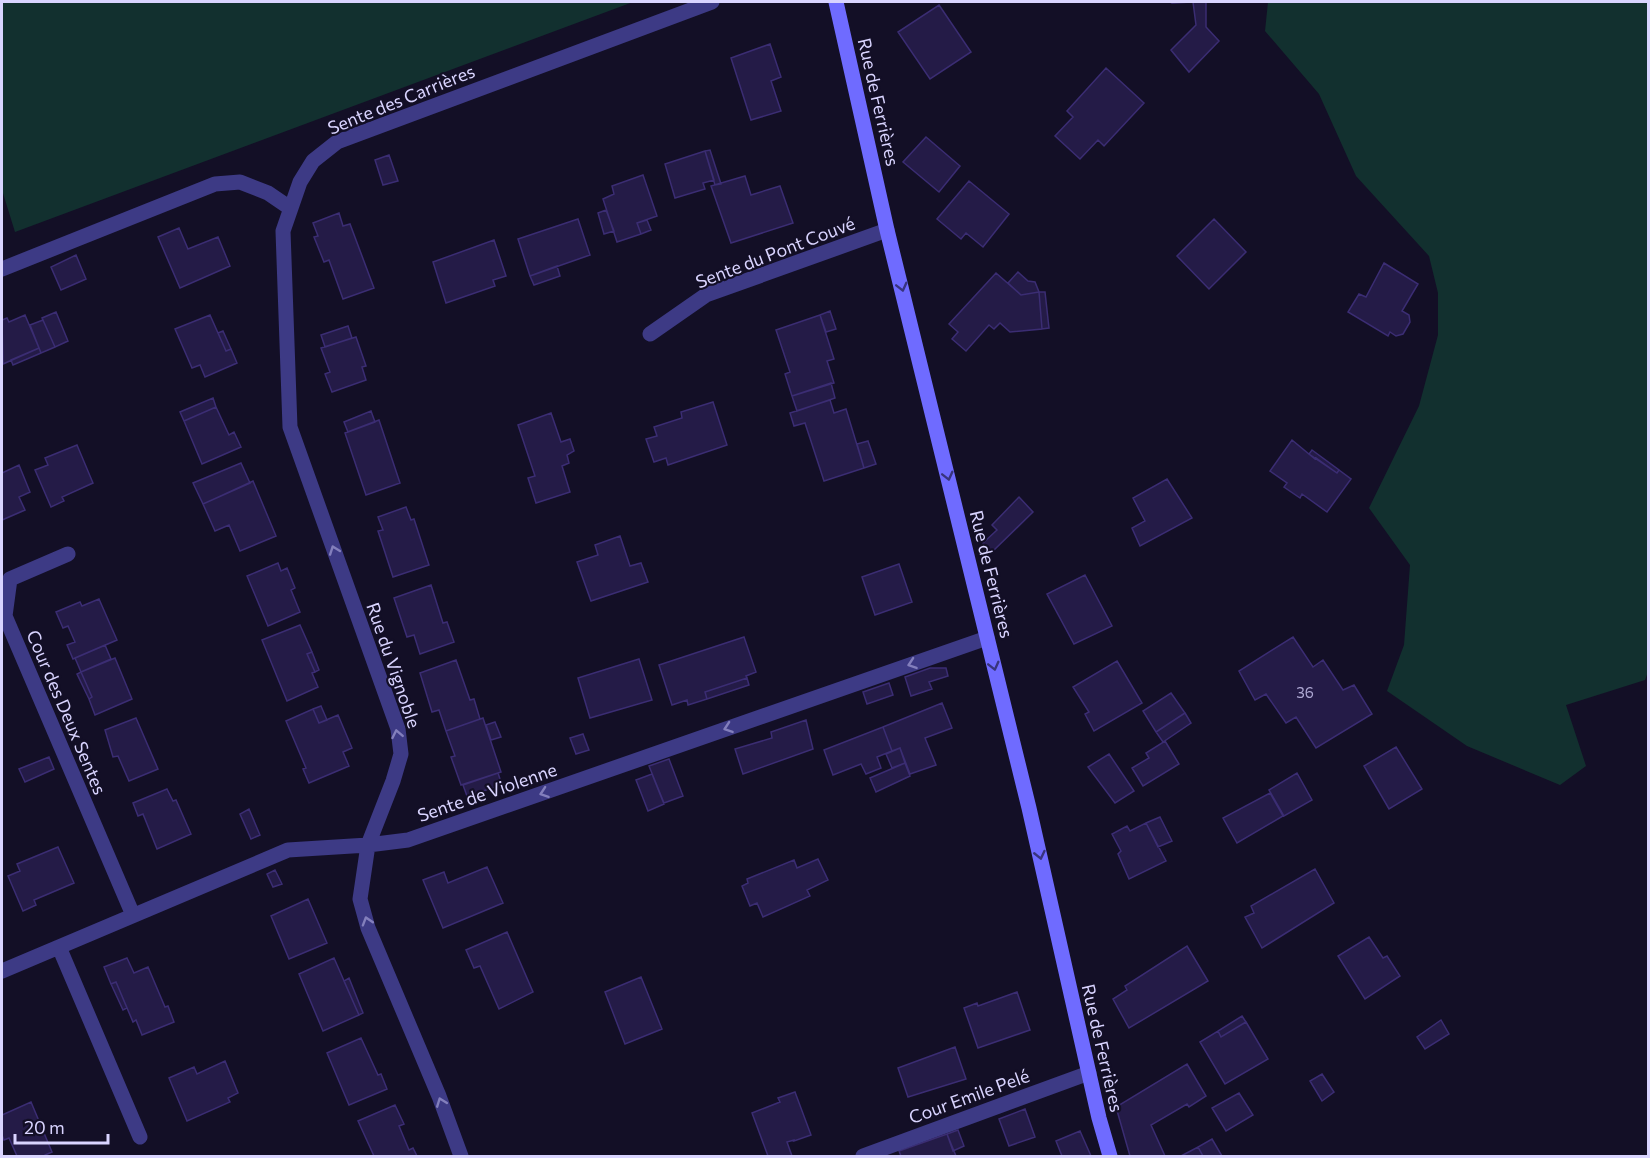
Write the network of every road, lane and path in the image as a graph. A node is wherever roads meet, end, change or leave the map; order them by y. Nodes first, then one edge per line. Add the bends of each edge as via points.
1 (712, 2) edge
2 (836, 2) edge
3 (290, 208) junction
4 (887, 230) junction
5 (2, 269) edge
6 (650, 334) dead end
7 (68, 554) dead end
8 (987, 638) junction
9 (368, 845) junction
10 (132, 915) junction
11 (59, 947) junction
12 (2, 971) edge
13 (1089, 1073) junction
14 (140, 1137) dead end
15 (461, 1156) edge
16 (862, 1156) edge
17 (1110, 1156) edge

1 - 3 street, Sente des Carrières via 337,142 313,161
2 - 4 street, Rue de Ferrières
3 - 5 street via 268,193 240,182 215,184
9 -> 3 street, Rue du Vignoble via 401,754 398,729 290,428 283,231
4 - 6 street, Sente du Pont Couvé via 706,295
4 -> 8 street, Rue de Ferrières
7 - 10 street, Cour des Deux Sentes via 10,579 5,616
8 -> 9 street, Sente de Violenne via 408,840
8 -> 13 street, Rue de Ferrières
9 - 10 street, Sente de Violenne via 288,850
15 -> 9 street, Rue du Vignoble via 368,928 360,898
10 - 11 street, Sente de Violenne
11 - 12 street, Sente de Violenne
11 - 14 street
13 - 16 street, Cour Emile Pelé
13 - 17 street, Rue de Ferrières

